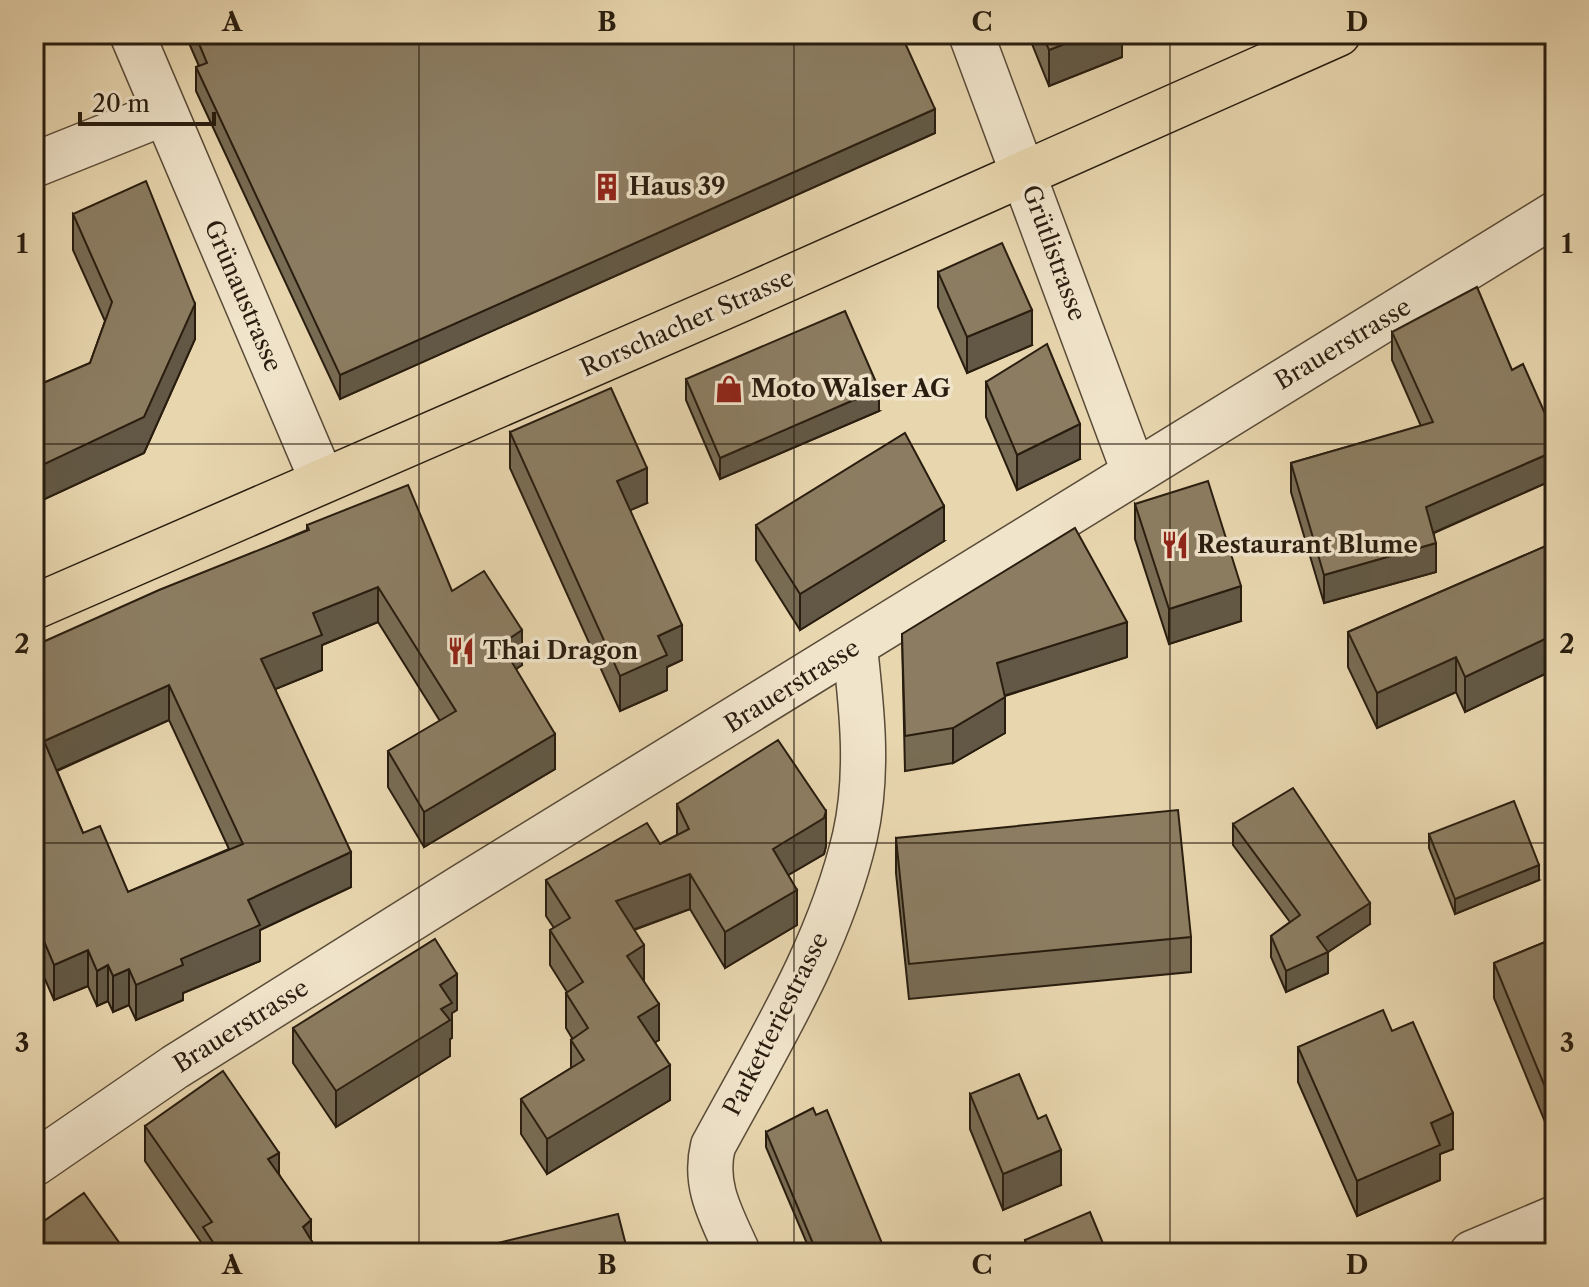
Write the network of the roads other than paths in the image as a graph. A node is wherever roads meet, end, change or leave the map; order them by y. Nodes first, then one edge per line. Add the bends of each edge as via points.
1 (132, 34) edge
2 (971, 34) edge
3 (1338, 34) edge
4 (164, 113) junction
5 (34, 165) edge
6 (1025, 173) junction
7 (1555, 214) edge
8 (1134, 472) junction
9 (322, 480) junction
10 (34, 607) edge
11 (855, 648) junction
12 (34, 1164) edge
13 (1555, 1218) edge
14 (738, 1253) edge
15 (1472, 1253) edge

1 - 4 street, Grünaustrasse
2 - 6 street, Grütlistrasse
3 - 6 main road, Rorschacher Strasse
4 - 5 street
4 - 9 street, Grünaustrasse
6 - 8 street, Grütlistrasse
6 - 9 main road, Rorschacher Strasse
7 - 8 street, Brauerstrasse
8 - 11 street, Brauerstrasse
9 - 10 main road, Rorschacher Strasse
11 - 12 street, Brauerstrasse via 175,1067
11 - 14 street, Parketteriestrasse via 864,720 855,836 820,947 710,1159 711,1190
13 - 15 street

